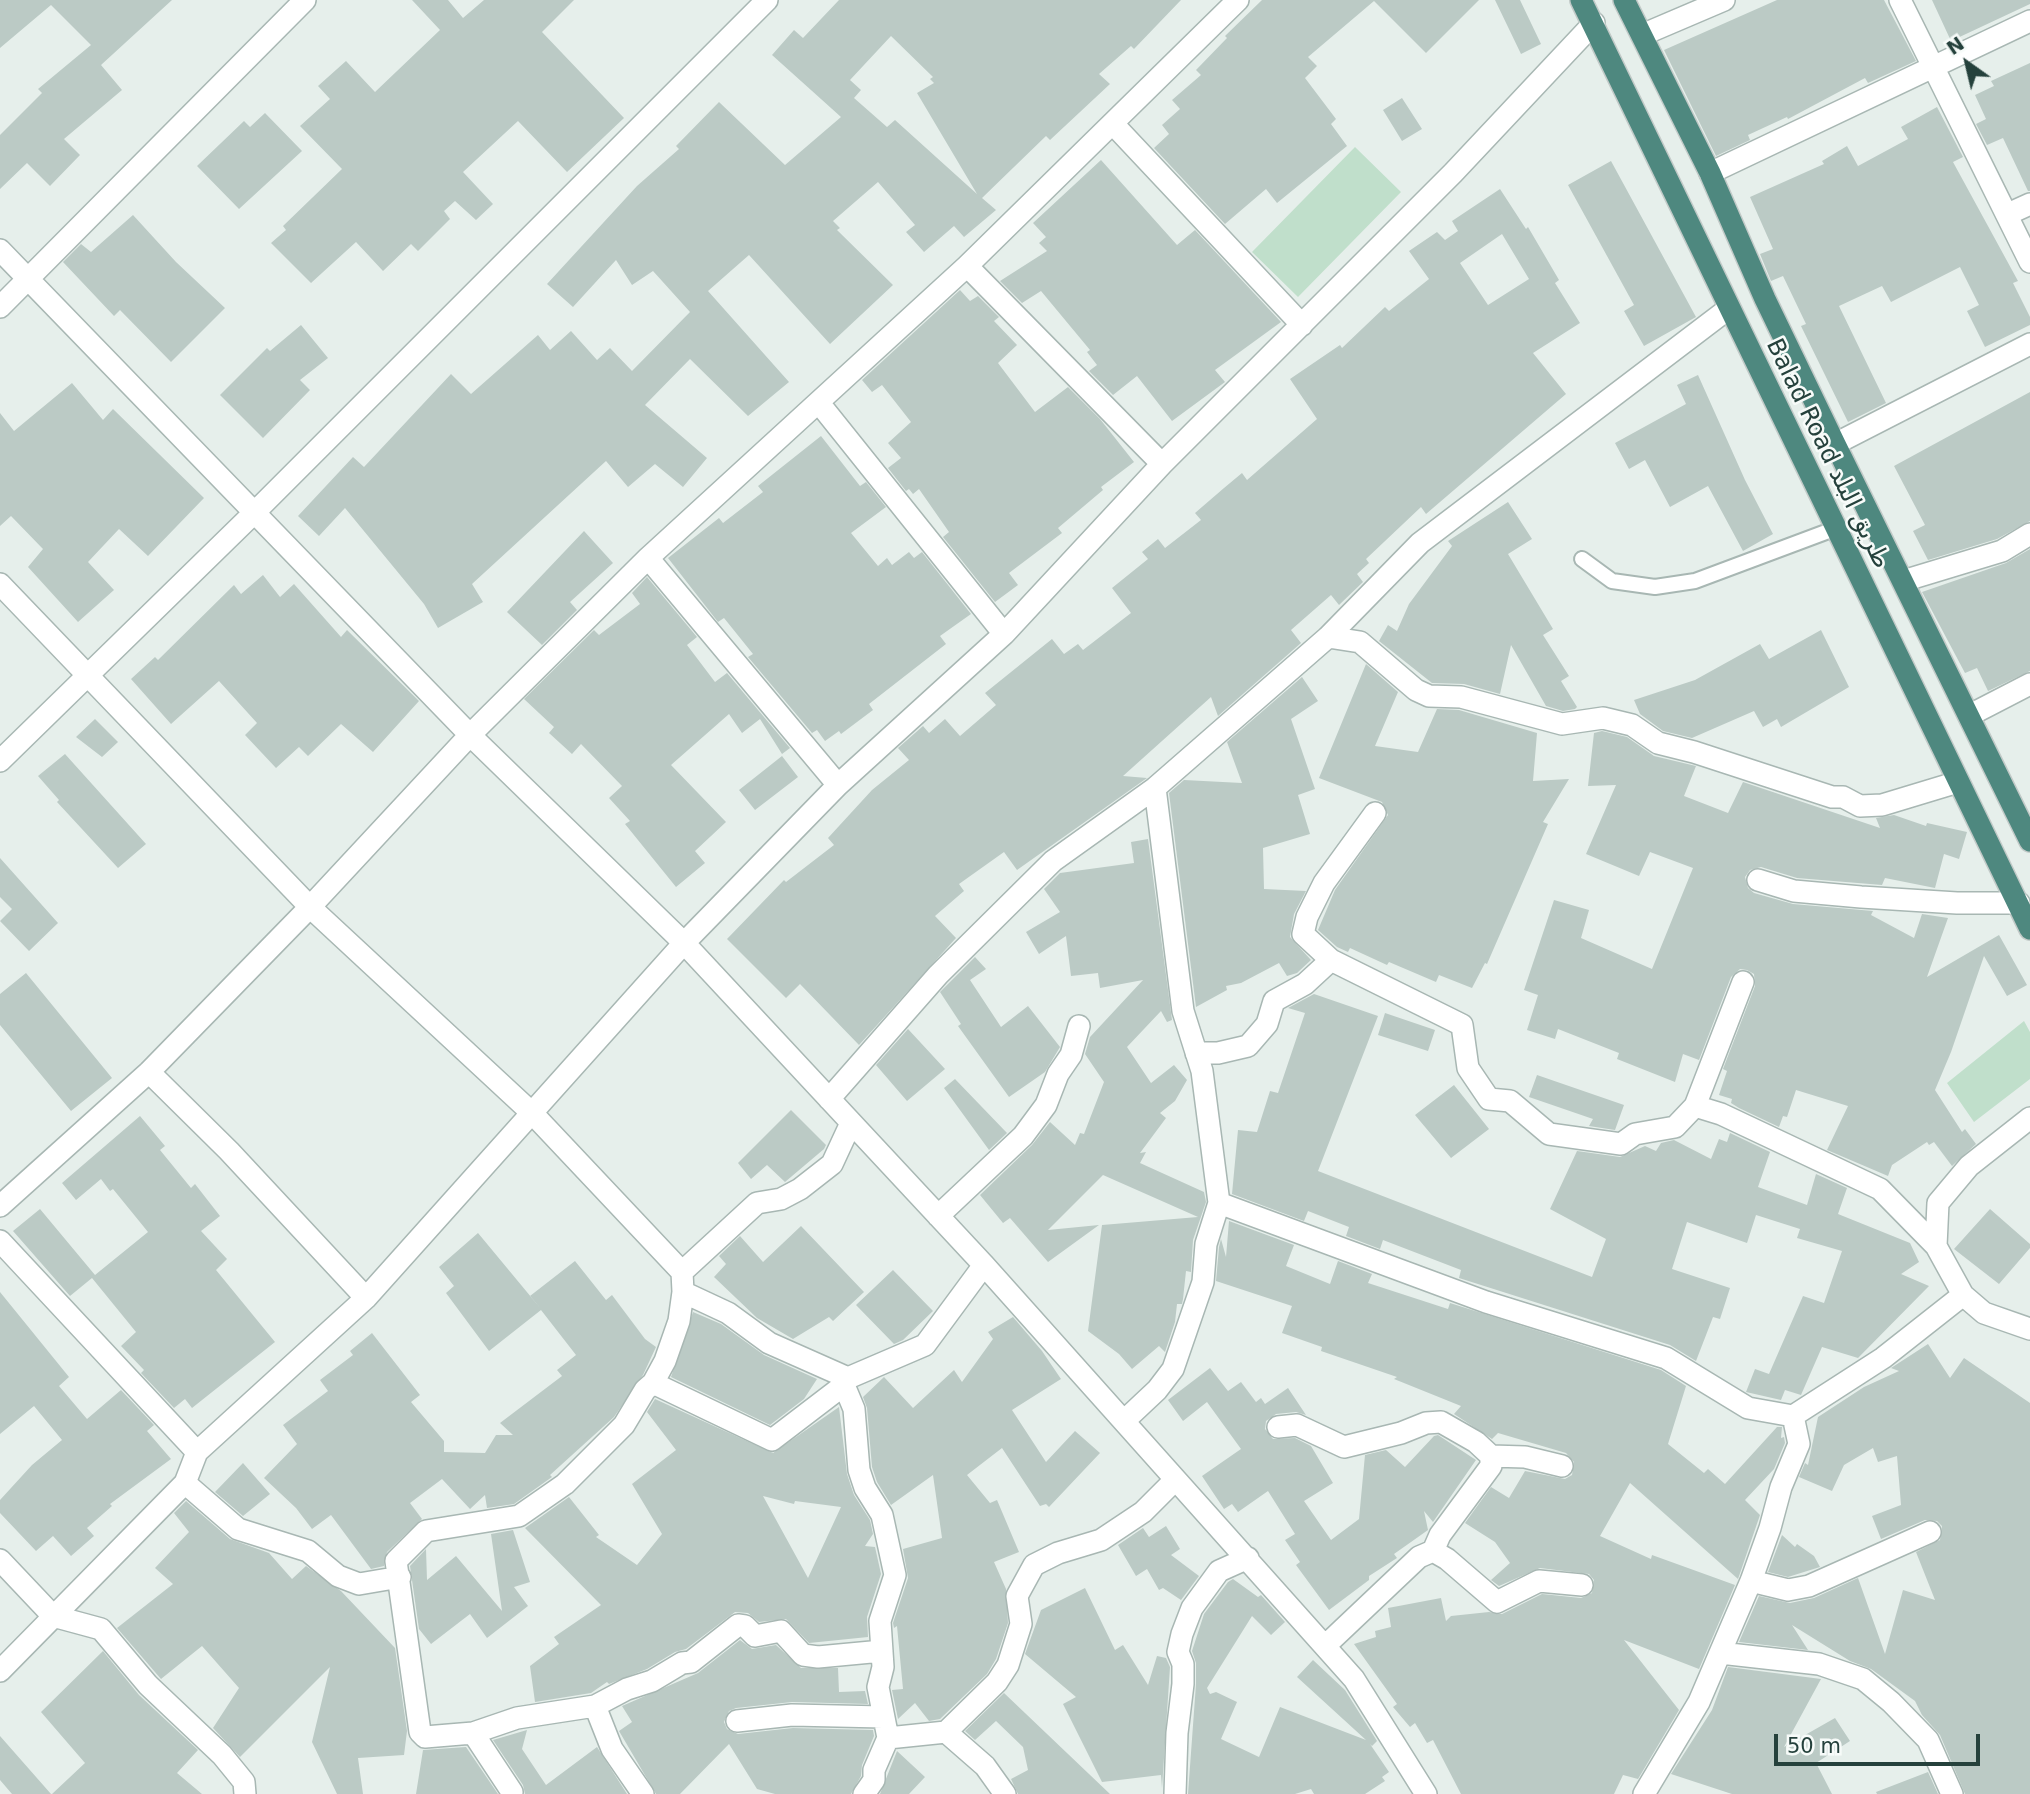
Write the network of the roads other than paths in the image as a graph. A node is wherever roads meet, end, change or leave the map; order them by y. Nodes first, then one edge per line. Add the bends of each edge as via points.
1 (305, 0) edge
2 (767, 0) edge
3 (1238, 0) edge
4 (1581, 0) edge
5 (1624, 0) edge
6 (1724, 0) edge
7 (1900, 0) edge
8 (2030, 21) edge
9 (1594, 23) junction
10 (1642, 35) junction
11 (1935, 64) junction
12 (1114, 125) junction
13 (1710, 173) junction
14 (2030, 204) edge
15 (2008, 214) junction
16 (0, 250) edge
17 (2030, 262) edge
18 (967, 265) junction
19 (30, 280) junction
20 (0, 307) edge
21 (1728, 309) junction
22 (1302, 325) junction
23 (2030, 344) edge
24 (819, 403) junction
25 (1835, 444) junction
26 (1162, 464) junction
27 (256, 511) junction
28 (1834, 529) junction
29 (2030, 534) edge
30 (648, 558) junction
31 (1582, 559) dead end
32 (1903, 581) junction
33 (0, 584) edge
34 (1004, 634) junction
35 (1328, 637) junction
36 (86, 673) junction
37 (2030, 684) edge
38 (1970, 715) junction
39 (470, 735) junction
40 (0, 761) edge
41 (1958, 782) junction
42 (838, 785) junction
43 (1154, 788) junction
44 (1375, 813) dead end
45 (2030, 841) edge
46 (1758, 880) dead end
47 (2019, 902) junction
48 (310, 907) junction
49 (2030, 929) edge
50 (684, 943) junction
51 (1331, 960) junction
52 (1743, 982) dead end
53 (1079, 1026) dead end
54 (1196, 1052) junction
55 (149, 1072) junction
56 (829, 1099) junction
57 (1695, 1106) junction
58 (533, 1114) junction
59 (2030, 1118) edge
60 (851, 1123) junction
61 (1219, 1203) junction
62 (0, 1206) edge
63 (938, 1216) junction
64 (0, 1241) edge
65 (1936, 1246) junction
66 (984, 1265) junction
67 (683, 1282) junction
68 (1963, 1295) junction
69 (366, 1298) junction
70 (2030, 1329) edge
71 (846, 1381) junction
72 (653, 1383) junction
73 (1793, 1416) junction
74 (1124, 1421) junction
75 (1278, 1427) dead end
76 (197, 1452) junction
77 (1491, 1456) junction
78 (1562, 1466) dead end
79 (1175, 1480) junction
80 (185, 1483) junction
81 (1930, 1532) dead end
82 (1433, 1551) junction
83 (1248, 1559) junction
84 (0, 1560) edge
85 (400, 1577) junction
86 (1751, 1581) junction
87 (1582, 1585) dead end
88 (53, 1616) junction
89 (1325, 1646) junction
90 (882, 1651) junction
91 (1720, 1653) junction
92 (0, 1671) edge
93 (595, 1706) junction
94 (737, 1721) dead end
95 (886, 1728) junction
96 (473, 1732) junction
97 (946, 1732) junction
98 (512, 1792) edge
99 (245, 1794) edge
100 (643, 1794) edge
101 (864, 1794) edge
102 (1005, 1794) edge
103 (1175, 1794) edge
104 (1426, 1794) edge
105 (1644, 1794) edge
106 (1952, 1794) edge

1 - 19 street
2 - 27 street
3 - 12 street
4 - 9 highway, Balad Road طريق البلد
5 - 10 highway, Balad Road طريق البلد
6 - 10 street
7 - 11 street
8 - 11 street
9 - 21 highway, Balad Road طريق البلد
9 - 22 street
10 - 13 highway, Balad Road طريق البلد
11 - 13 street
11 - 15 street
12 - 18 street
12 - 22 street
13 - 25 highway, Balad Road طريق البلد
14 - 15 street
15 - 17 street
16 - 19 street
18 - 24 street
18 - 26 street
19 - 20 street
19 - 27 street
21 - 28 highway, Balad Road طريق البلد
21 - 35 street via 1420,543
22 - 26 street
23 - 25 street
24 - 30 street
24 - 34 street
25 - 32 highway, Balad Road طريق البلد
26 - 34 street
27 - 36 street
27 - 39 street
28 - 31 lane via 1695,581 1655,587 1612,581
28 - 41 highway, Balad Road طريق البلد
29 - 32 street via 2002,551
30 - 39 street
30 - 42 street
32 - 38 highway, Balad Road طريق البلد
33 - 36 street
34 - 42 street
35 - 41 street via 1360,642 1429,696 1461,697 1562,724 1603,718 1632,725 1658,743 1843,797 1860,806 1882,805
35 - 43 street
36 - 40 street
36 - 48 street
37 - 38 street
38 - 45 highway, Balad Road طريق البلد
39 - 48 street
39 - 50 street
41 - 47 highway, Balad Road طريق البلد
42 - 50 street
43 - 54 street via 1183,1011
43 - 56 street via 1053,861 995,915
44 - 51 street via 1324,883 1307,917 1303,934
46 - 47 street via 1794,891 1861,897
47 - 49 highway, Balad Road طريق البلد
48 - 55 street
48 - 58 street
50 - 56 street
50 - 58 street
51 - 54 street via 1305,984 1274,1001 1267,1024 1248,1046 1218,1053
51 - 57 street via 1462,1025 1468,1068 1489,1099 1510,1101 1549,1134 1621,1144 1635,1134 1675,1127
52 - 57 street
53 - 63 street via 1071,1055 1038,1116 983,1176
54 - 61 street
55 - 62 street
55 - 69 street
56 - 60 street
57 - 65 street via 1880,1189
58 - 67 street
58 - 69 street
59 - 65 street via 1969,1166 1938,1203
60 - 63 street
60 - 67 street via 832,1164 781,1199 757,1203
61 - 73 street via 1486,1302 1666,1358 1748,1408
61 - 74 street via 1206,1244 1203,1282 1174,1369
63 - 66 street
64 - 76 street
65 - 68 street
66 - 71 street via 925,1345
66 - 74 street
67 - 71 street via 769,1343
67 - 72 street via 679,1321
68 - 70 street via 1984,1313
68 - 73 street via 1883,1357
69 - 76 street
71 - 72 street via 772,1440
71 - 90 street via 854,1409 859,1470 882,1515 895,1575 880,1621
72 - 85 street via 624,1425 565,1484 519,1516 426,1531 396,1561
73 - 86 street via 1798,1444
74 - 79 street
75 - 77 street via 1297,1424 1344,1447 1441,1422
76 - 80 street
77 - 78 street via 1525,1457
77 - 82 street via 1491,1466
79 - 83 street
79 - 97 street via 1112,1534 1034,1565 1017,1596 1021,1624 1007,1665 992,1689
80 - 85 street via 238,1529 308,1551 348,1580 359,1584
80 - 88 street
81 - 86 street via 1809,1586 1788,1590
82 - 87 street via 1497,1602 1539,1581
82 - 89 street via 1419,1557
83 - 89 street
83 - 103 street via 1219,1571 1192,1608 1182,1633
84 - 88 street
85 - 96 street via 420,1732 425,1737
86 - 91 street
88 - 92 street
88 - 99 street via 102,1629 148,1685 222,1755 244,1782
89 - 104 street via 1353,1679
90 - 93 street via 803,1655 781,1631 755,1636 746,1626 738,1625 691,1662 682,1662
90 - 95 street via 878,1687
91 - 105 street via 1699,1702
91 - 106 street via 1819,1664 1863,1679 1928,1740
93 - 96 street via 517,1718
93 - 100 street via 612,1749
94 - 95 street via 792,1714
95 - 97 street
95 - 101 street via 874,1780
96 - 98 street
97 - 102 street via 985,1766

